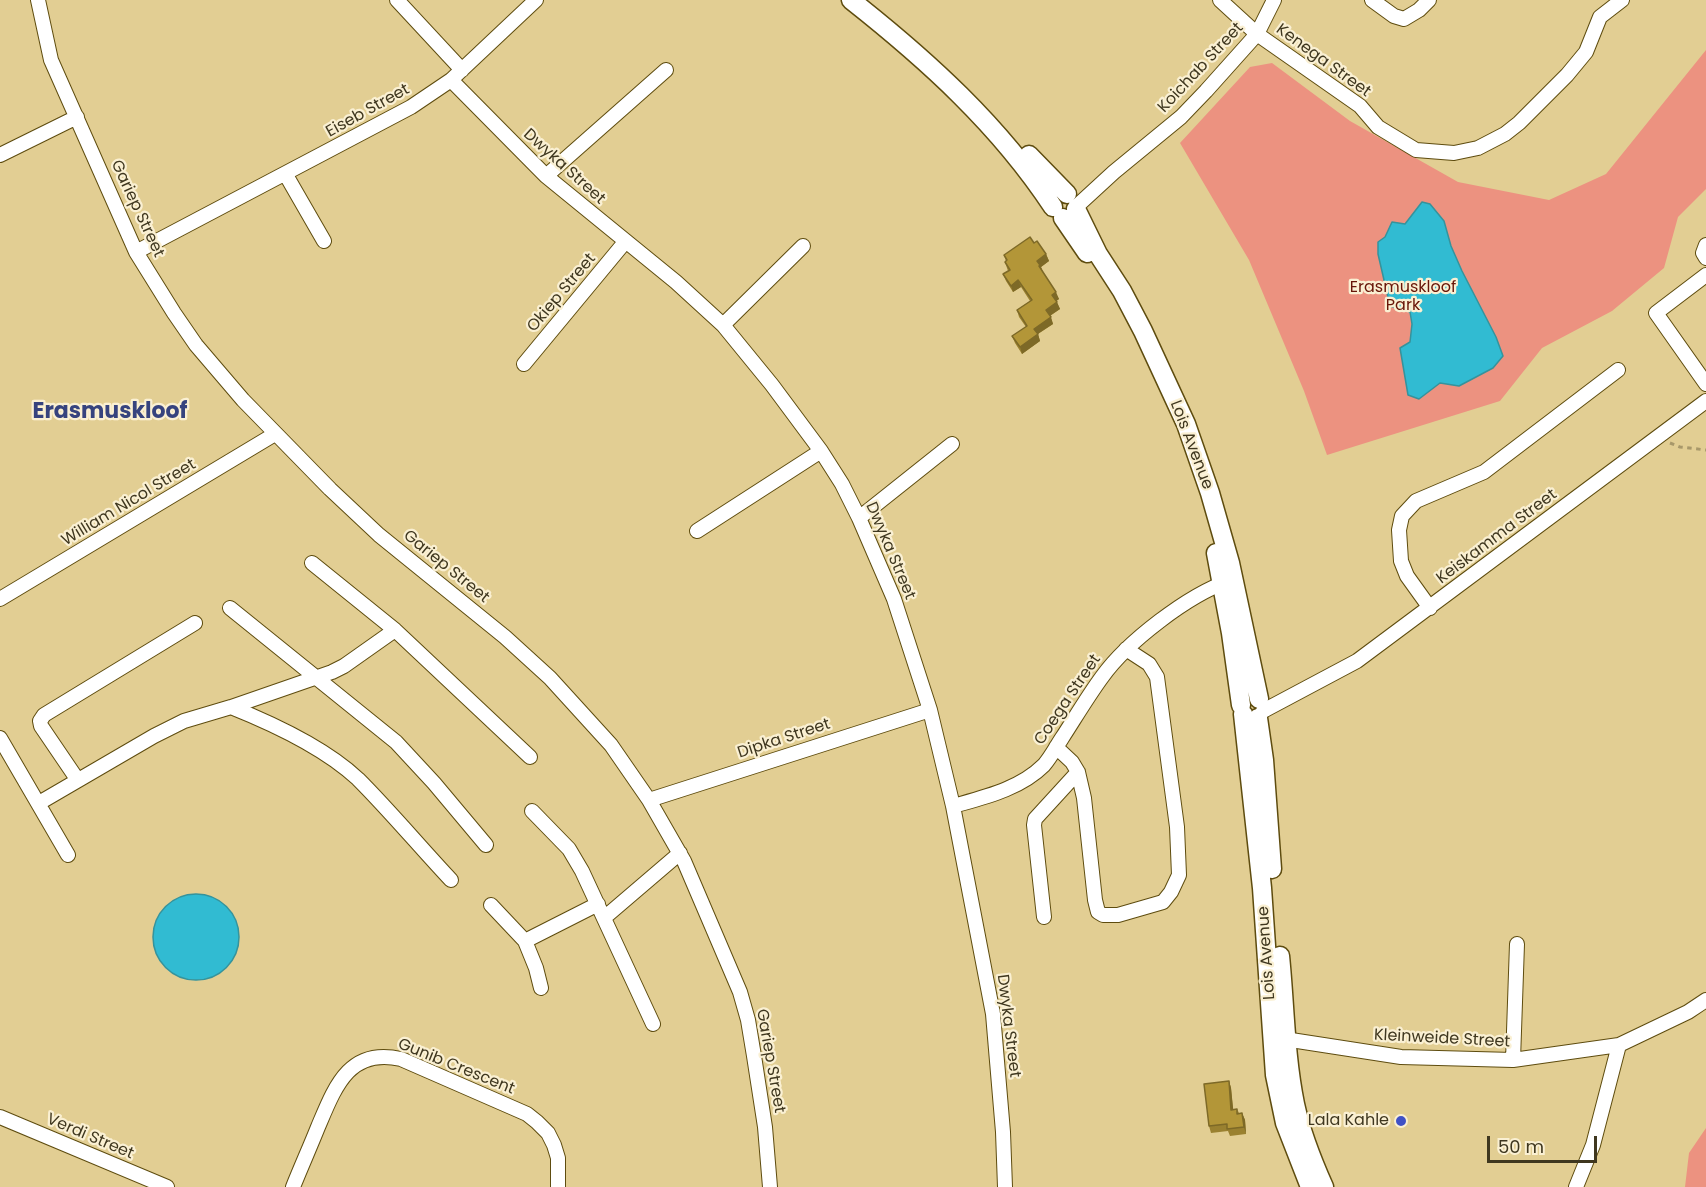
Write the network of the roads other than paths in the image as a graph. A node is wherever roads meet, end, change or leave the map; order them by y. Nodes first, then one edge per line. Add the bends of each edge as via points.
1 (38, 0) edge
2 (536, 0) edge
3 (851, 0) edge
4 (868, 0) edge
5 (1220, 0) edge
6 (1274, 0) edge
7 (1372, 0) edge
8 (1429, 0) edge
9 (1622, 0) edge
10 (401, 1) edge
11 (1257, 34) junction
12 (462, 70) junction
13 (666, 70) dead end
14 (451, 80) junction
15 (77, 117) junction
16 (0, 154) edge
17 (286, 175) junction
18 (546, 176) junction
19 (1068, 205) junction
20 (324, 241) dead end
21 (626, 242) junction
22 (1706, 245) edge
23 (803, 246) dead end
24 (136, 252) junction
25 (1706, 258) edge
26 (1706, 275) edge
27 (723, 325) junction
28 (524, 364) dead end
29 (1618, 370) dead end
30 (1706, 384) edge
31 (1706, 401) edge
32 (275, 434) junction
33 (952, 444) dead end
34 (821, 451) junction
35 (859, 518) junction
36 (698, 531) dead end
37 (312, 563) dead end
38 (1228, 581) junction
39 (0, 599) edge
40 (230, 608) dead end
41 (1430, 608) junction
42 (195, 623) dead end
43 (395, 630) junction
44 (1126, 649) junction
45 (314, 677) junction
46 (231, 707) junction
47 (1254, 708) junction
48 (930, 710) junction
49 (0, 738) edge
50 (1056, 747) junction
51 (530, 758) dead end
52 (1078, 772) junction
53 (77, 779) junction
54 (649, 800) junction
55 (39, 803) junction
56 (953, 806) junction
57 (532, 811) dead end
58 (486, 845) dead end
59 (680, 853) junction
60 (68, 855) dead end
61 (451, 880) dead end
62 (598, 904) junction
63 (490, 905) dead end
64 (1044, 917) dead end
65 (604, 918) junction
66 (525, 941) junction
67 (1517, 944) dead end
68 (541, 988) dead end
69 (1706, 1000) edge
70 (653, 1024) dead end
71 (1280, 1038) junction
72 (1618, 1045) junction
73 (1513, 1060) junction
74 (0, 1117) edge
75 (167, 1187) edge
76 (293, 1187) edge
77 (558, 1187) edge
78 (770, 1187) edge
79 (1005, 1187) edge
80 (1310, 1187) edge
81 (1324, 1187) edge
82 (1576, 1187) edge

1 - 15 street, Gariep Street via 51,60
2 - 12 street, Eiseb Street
3 - 19 street, Lois Avenue via 904,42 966,100 1022,163
4 - 19 street, Lois Avenue via 920,40 974,93
5 - 11 street, Kenega Street
6 - 11 street, Koichab Street
7 - 8 street via 1404,19
9 - 11 street, Kenega Street via 1600,17 1586,52 1567,75 1519,123 1478,148 1454,153 1416,150 1378,127 1360,106
10 - 12 street
11 - 19 street, Koichab Street via 1181,117
12 - 14 street, Eiseb Street
13 - 18 street
14 - 17 street, Eiseb Street via 411,107
14 - 18 street, Dwyka Street
15 - 16 street
15 - 24 street, Gariep Street
17 - 20 street
17 - 24 street, Eiseb Street
18 - 21 street, Dwyka Street
19 - 38 street, Lois Avenue via 1152,369
21 - 27 street, Dwyka Street
21 - 28 street, Okiep Street
22 - 25 street
23 - 27 street
24 - 32 street, Gariep Street via 196,345
26 - 30 street via 1656,313
27 - 34 street, Dwyka Street
29 - 41 street via 1484,472 1416,501 1402,516 1401,561
31 - 41 street, Keiskamma Street
32 - 39 street, William Nicol Street
32 - 54 street, Gariep Street via 379,535 550,678 611,745
33 - 35 street
34 - 35 street, Dwyka Street
34 - 36 street
35 - 48 street, Dwyka Street via 894,599
37 - 43 street
38 - 44 street, Coega Street via 1188,602
38 - 47 street, Lois Avenue via 1232,633
40 - 45 street
41 - 47 street, Keiskamma Street via 1357,661 1303,690 1290,691
42 - 53 street via 44,715 40,726
43 - 45 street via 344,666
43 - 51 street
44 - 50 street, Coega Street via 1102,676
44 - 52 street via 1149,664 1157,677 1177,827 1179,875 1163,902 1111,916 1098,912
45 - 46 street
45 - 58 street via 396,742
46 - 53 street via 184,721
46 - 61 street via 266,721 356,778
47 - 71 street, Lois Avenue via 1262,888
48 - 54 street, Dipka Street
48 - 56 street, Dwyka Street
49 - 55 street
50 - 52 street
50 - 56 street, Coega Street via 1045,764 1015,786
52 - 64 street via 1035,819
53 - 55 street
54 - 59 street, Gariep Street
55 - 60 street
56 - 79 street, Dwyka Street via 993,1014
57 - 62 street via 568,849
59 - 65 street
59 - 78 street, Gariep Street via 740,992 748,1020
62 - 65 street
62 - 66 street
63 - 66 street
65 - 70 street
66 - 68 street
67 - 73 street
69 - 72 street, Kleinweide Street
71 - 73 street, Kleinweide Street via 1401,1057
71 - 80 street, Lois Avenue via 1275,1075 1281,1110
71 - 81 street, Lois Avenue via 1311,1157
72 - 73 street, Kleinweide Street
72 - 82 street via 1593,1145
74 - 75 street, Verdi Street
76 - 77 street, Gunib Crescent via 340,1079 360,1062 385,1056 401,1059 527,1114 548,1133 554,1145

